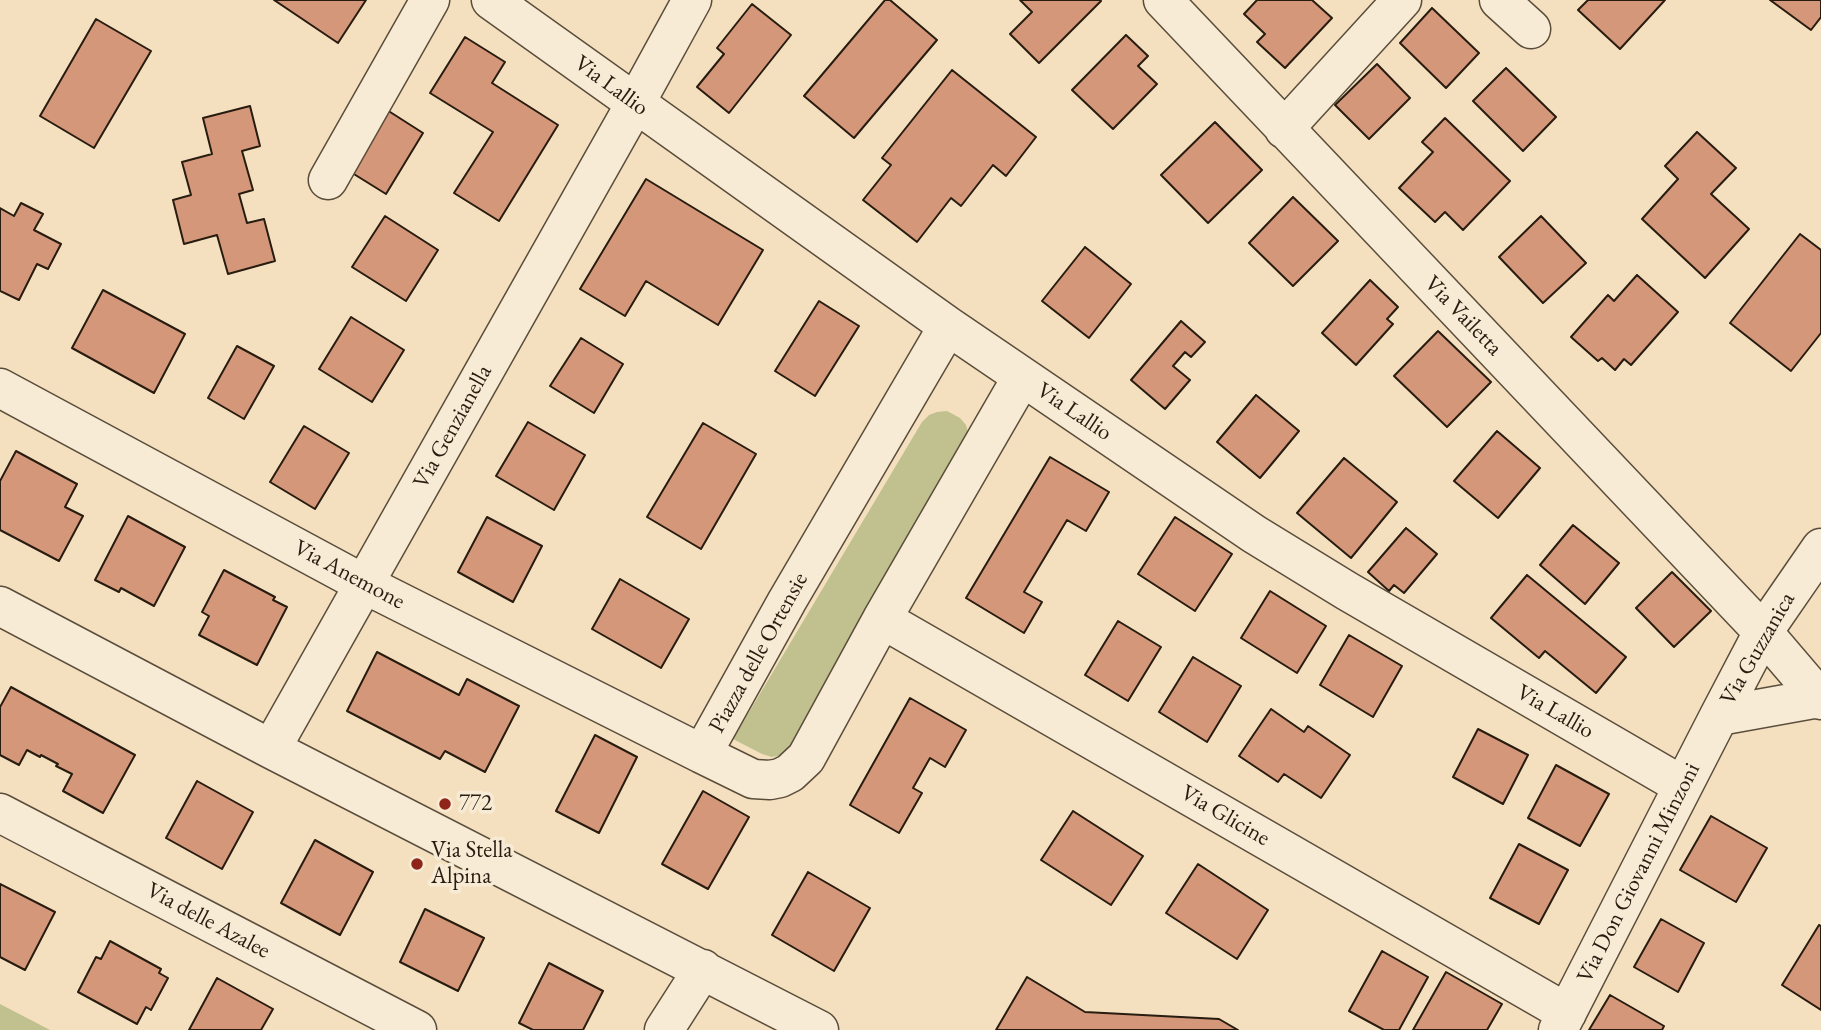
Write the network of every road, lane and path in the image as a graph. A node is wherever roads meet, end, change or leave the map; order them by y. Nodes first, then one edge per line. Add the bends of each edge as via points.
1 (430, 0) edge
2 (491, 0) edge
3 (692, 0) edge
4 (1163, 0) edge
5 (1402, 0) edge
6 (1499, 0) edge
7 (1531, 29) dead end
8 (635, 104) junction
9 (1284, 129) junction
10 (328, 180) dead end
11 (948, 326) junction
12 (1023, 377) junction
13 (0, 388) edge
14 (1821, 548) edge
15 (365, 584) junction
16 (0, 606) edge
17 (882, 619) junction
18 (1763, 632) junction
19 (1820, 699) edge
20 (1718, 716) junction
21 (271, 749) junction
22 (702, 754) junction
23 (1683, 786) junction
24 (0, 813) edge
25 (703, 969) junction
26 (1563, 1022) edge
27 (417, 1030) edge
28 (664, 1030) edge
29 (819, 1030) edge

1 - 10 street
2 - 8 street, Via Lallio
3 - 8 street, Via Genzianella
4 - 9 street, Via Vailetta
5 - 9 street
6 - 7 street
8 - 11 street, Via Lallio
8 - 15 street, Via Genzianella
9 - 18 street, Via Vailetta
11 - 12 street, Via Lallio
11 - 22 street, Piazza delle Ortensie
12 - 17 street, Piazza delle Ortensie
12 - 23 street, Via Lallio via 1254,534
13 - 15 street, Via Anemone
14 - 18 street, Via Guzzanica
15 - 21 street, Via Genzianella
15 - 22 street, Via Anemone
16 - 21 street
17 - 22 street, Piazza delle Ortensie via 811,751 790,773 770,780 753,779
17 - 26 street, Via Glicine
18 - 19 street, Via Vailetta
18 - 20 street, Via Guzzanica
19 - 20 street
20 - 23 street, Via Don Giovanni Minzoni
21 - 25 street
23 - 26 street, Via Don Giovanni Minzoni
24 - 27 street, Via delle Azalee
25 - 28 street
25 - 29 street

